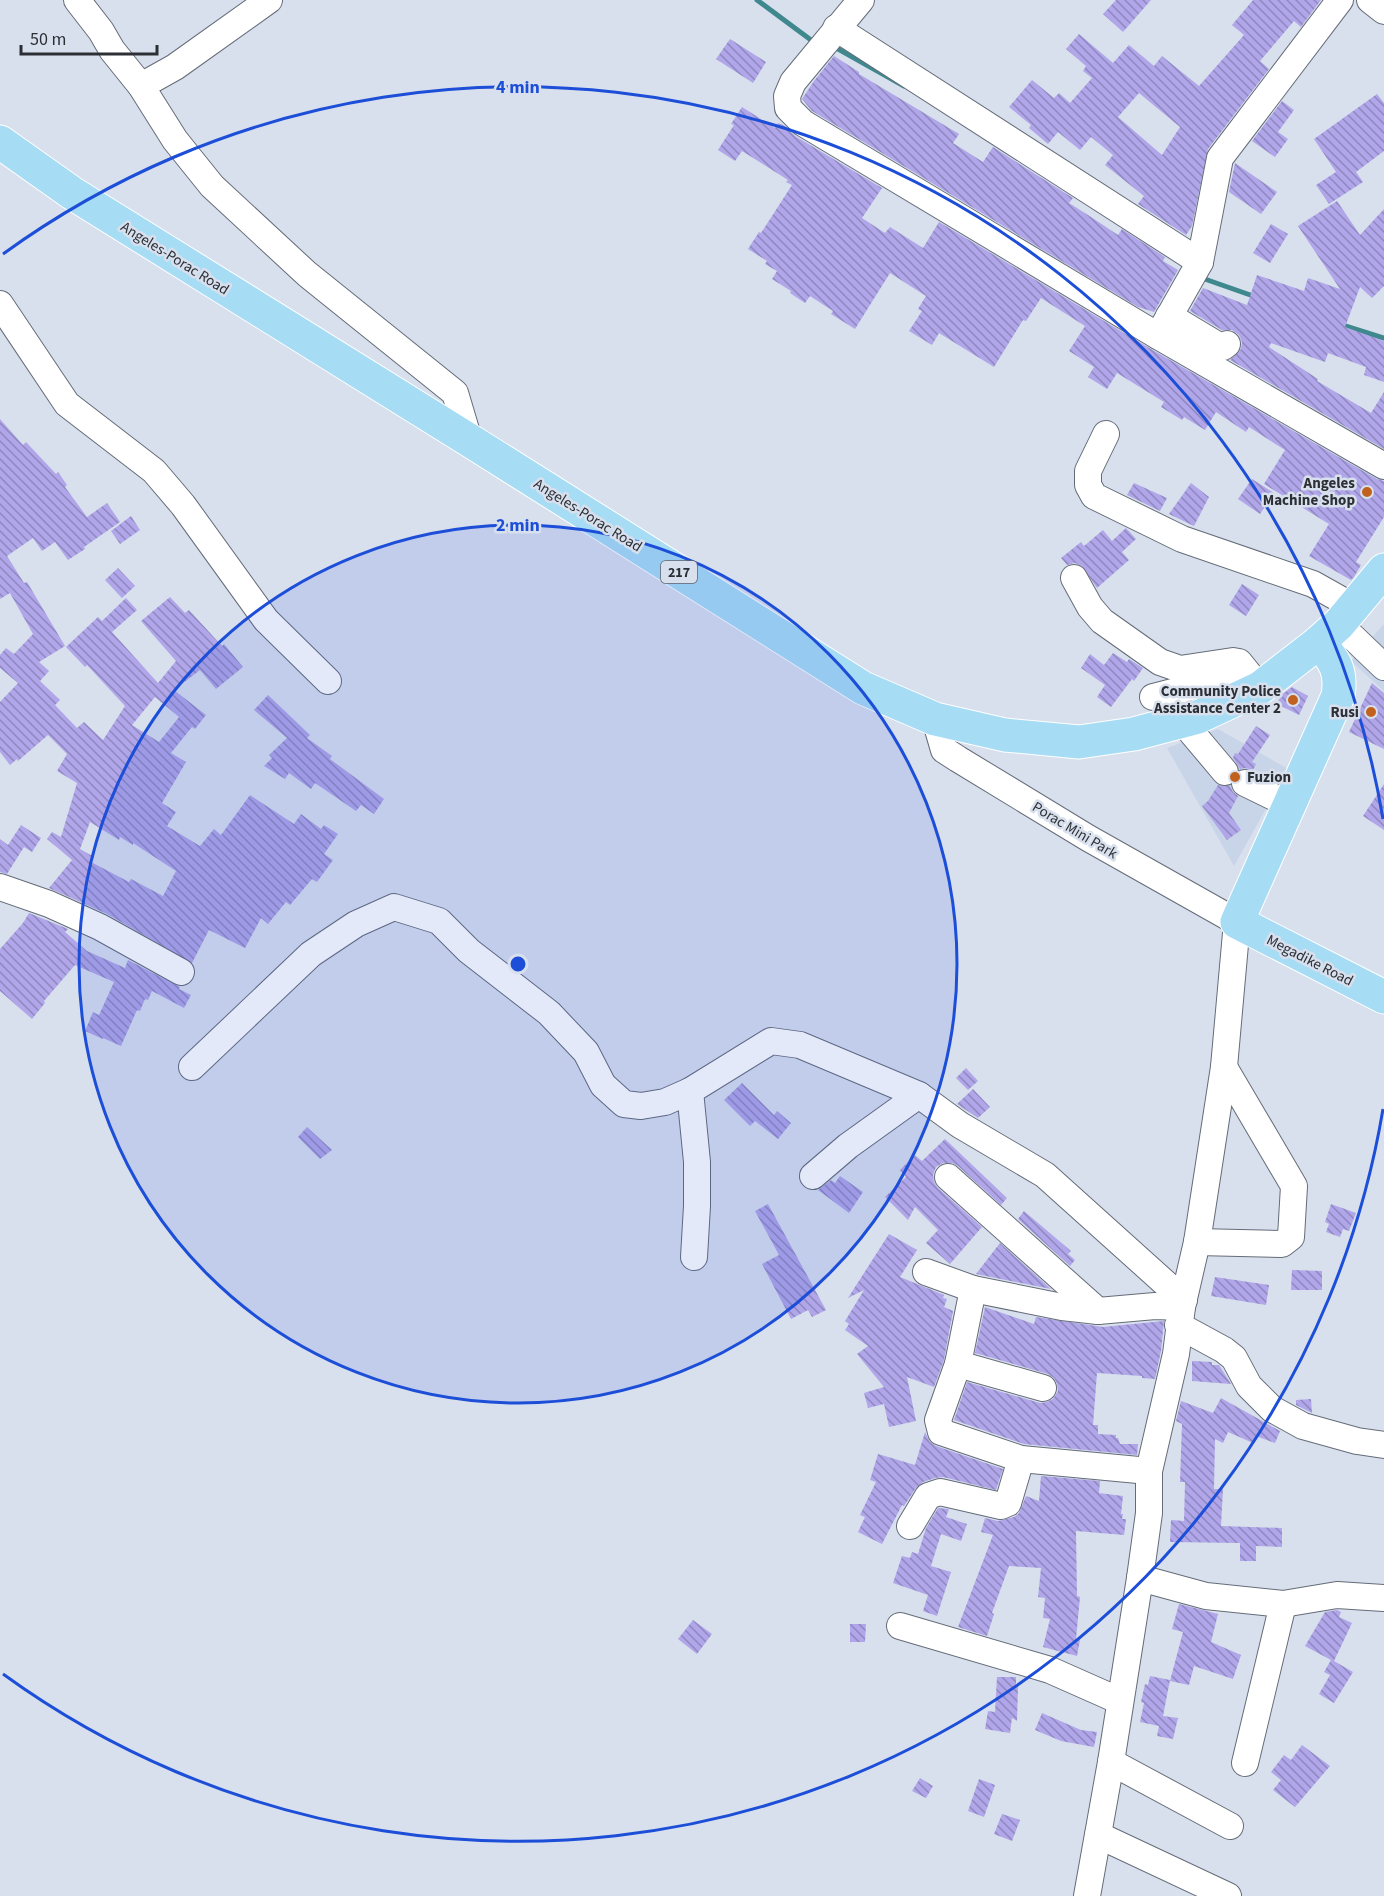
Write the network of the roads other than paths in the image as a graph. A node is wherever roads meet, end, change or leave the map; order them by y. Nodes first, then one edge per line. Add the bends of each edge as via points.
1 (77, 0) edge
2 (269, 0) edge
3 (861, 0) edge
4 (1340, 0) edge
5 (1370, 0) edge
6 (1384, 11) edge
7 (836, 28) junction
8 (141, 86) junction
9 (0, 142) edge
10 (1200, 262) junction
11 (0, 304) edge
12 (1163, 326) junction
13 (1227, 344) dead end
14 (1106, 434) dead end
15 (469, 440) junction
16 (1384, 465) edge
17 (1074, 578) dead end
18 (1358, 606) edge
19 (1384, 667) edge
20 (1252, 678) junction
21 (328, 681) dead end
22 (1153, 697) dead end
23 (935, 719) junction
24 (1182, 721) junction
25 (1288, 804) junction
26 (0, 887) edge
27 (1237, 922) junction
28 (181, 972) dead end
29 (1384, 997) edge
30 (192, 1067) dead end
31 (1224, 1067) junction
32 (690, 1091) junction
33 (919, 1095) junction
34 (813, 1176) dead end
35 (948, 1177) dead end
36 (1197, 1242) junction
37 (694, 1257) dead end
38 (926, 1272) dead end
39 (974, 1289) junction
40 (1098, 1311) junction
41 (1181, 1311) junction
42 (958, 1364) junction
43 (1043, 1388) dead end
44 (1384, 1445) edge
45 (1021, 1459) junction
46 (1149, 1471) junction
47 (910, 1526) dead end
48 (1140, 1578) junction
49 (1384, 1598) edge
50 (1283, 1604) junction
51 (900, 1626) dead end
52 (1120, 1701) junction
53 (1111, 1762) junction
54 (1245, 1763) dead end
55 (1230, 1826) dead end
56 (1098, 1835) junction
57 (1087, 1896) edge
58 (1228, 1896) edge

1 - 8 street
2 - 8 street via 175,67
3 - 7 street
4 - 10 street via 1220,158
5 - 6 street
7 - 10 street
7 - 12 street via 793,82 787,96 788,108 803,123
8 - 15 street via 175,140 212,186 307,274 456,393
9 - 15 main road, Angeles-Porac Road / 217 via 72,193
10 - 12 street
11 - 21 street via 67,404 154,471 266,620
12 - 13 street via 1223,347
12 - 16 street
14 - 18 street via 1088,471 1088,485 1094,496 1182,539 1313,584
15 - 23 main road, Angeles-Porac Road / 217 via 863,688
17 - 20 street via 1102,621 1160,662 1180,669 1239,662
18 - 19 street
18 - 20 main road, Angeles-Porac Road / 217
18 - 25 main road via 1331,655 1340,674 1338,696
20 - 22 street via 1211,682
20 - 24 main road, Angeles-Porac Road / 217 via 1198,717
23 - 24 main road, Angeles-Porac Road / 217 via 1005,735 1079,742 1134,734
23 - 27 street, Porac Mini Park via 944,750
24 - 25 street via 1235,777
25 - 27 main road
26 - 28 street via 100,927
27 - 29 main road, Megadike Road
27 - 31 street
30 - 32 street via 310,954 356,924 394,906 439,921 469,951 549,1013 586,1052 603,1085 624,1104 665,1102
31 - 36 street
31 - 36 street via 1294,1186 1290,1237 1282,1244
32 - 33 street via 771,1041 800,1044
32 - 37 street via 696,1162
33 - 34 street
33 - 41 street via 960,1125 1045,1175
35 - 40 street
36 - 41 street
38 - 39 street
39 - 40 street
39 - 42 street
40 - 41 street via 1155,1306
41 - 44 street via 1234,1358 1249,1386 1272,1409 1304,1426
41 - 46 street via 1176,1354
42 - 43 street
42 - 45 street via 938,1420 941,1432
45 - 46 street
45 - 47 street via 1008,1503 1001,1506 940,1492 928,1496
46 - 48 street via 1149,1513
48 - 50 street via 1206,1596
48 - 52 street
49 - 50 street via 1337,1595
50 - 54 street
51 - 52 street via 1050,1671
52 - 53 street
53 - 55 street
53 - 56 street
56 - 57 street
56 - 58 street

